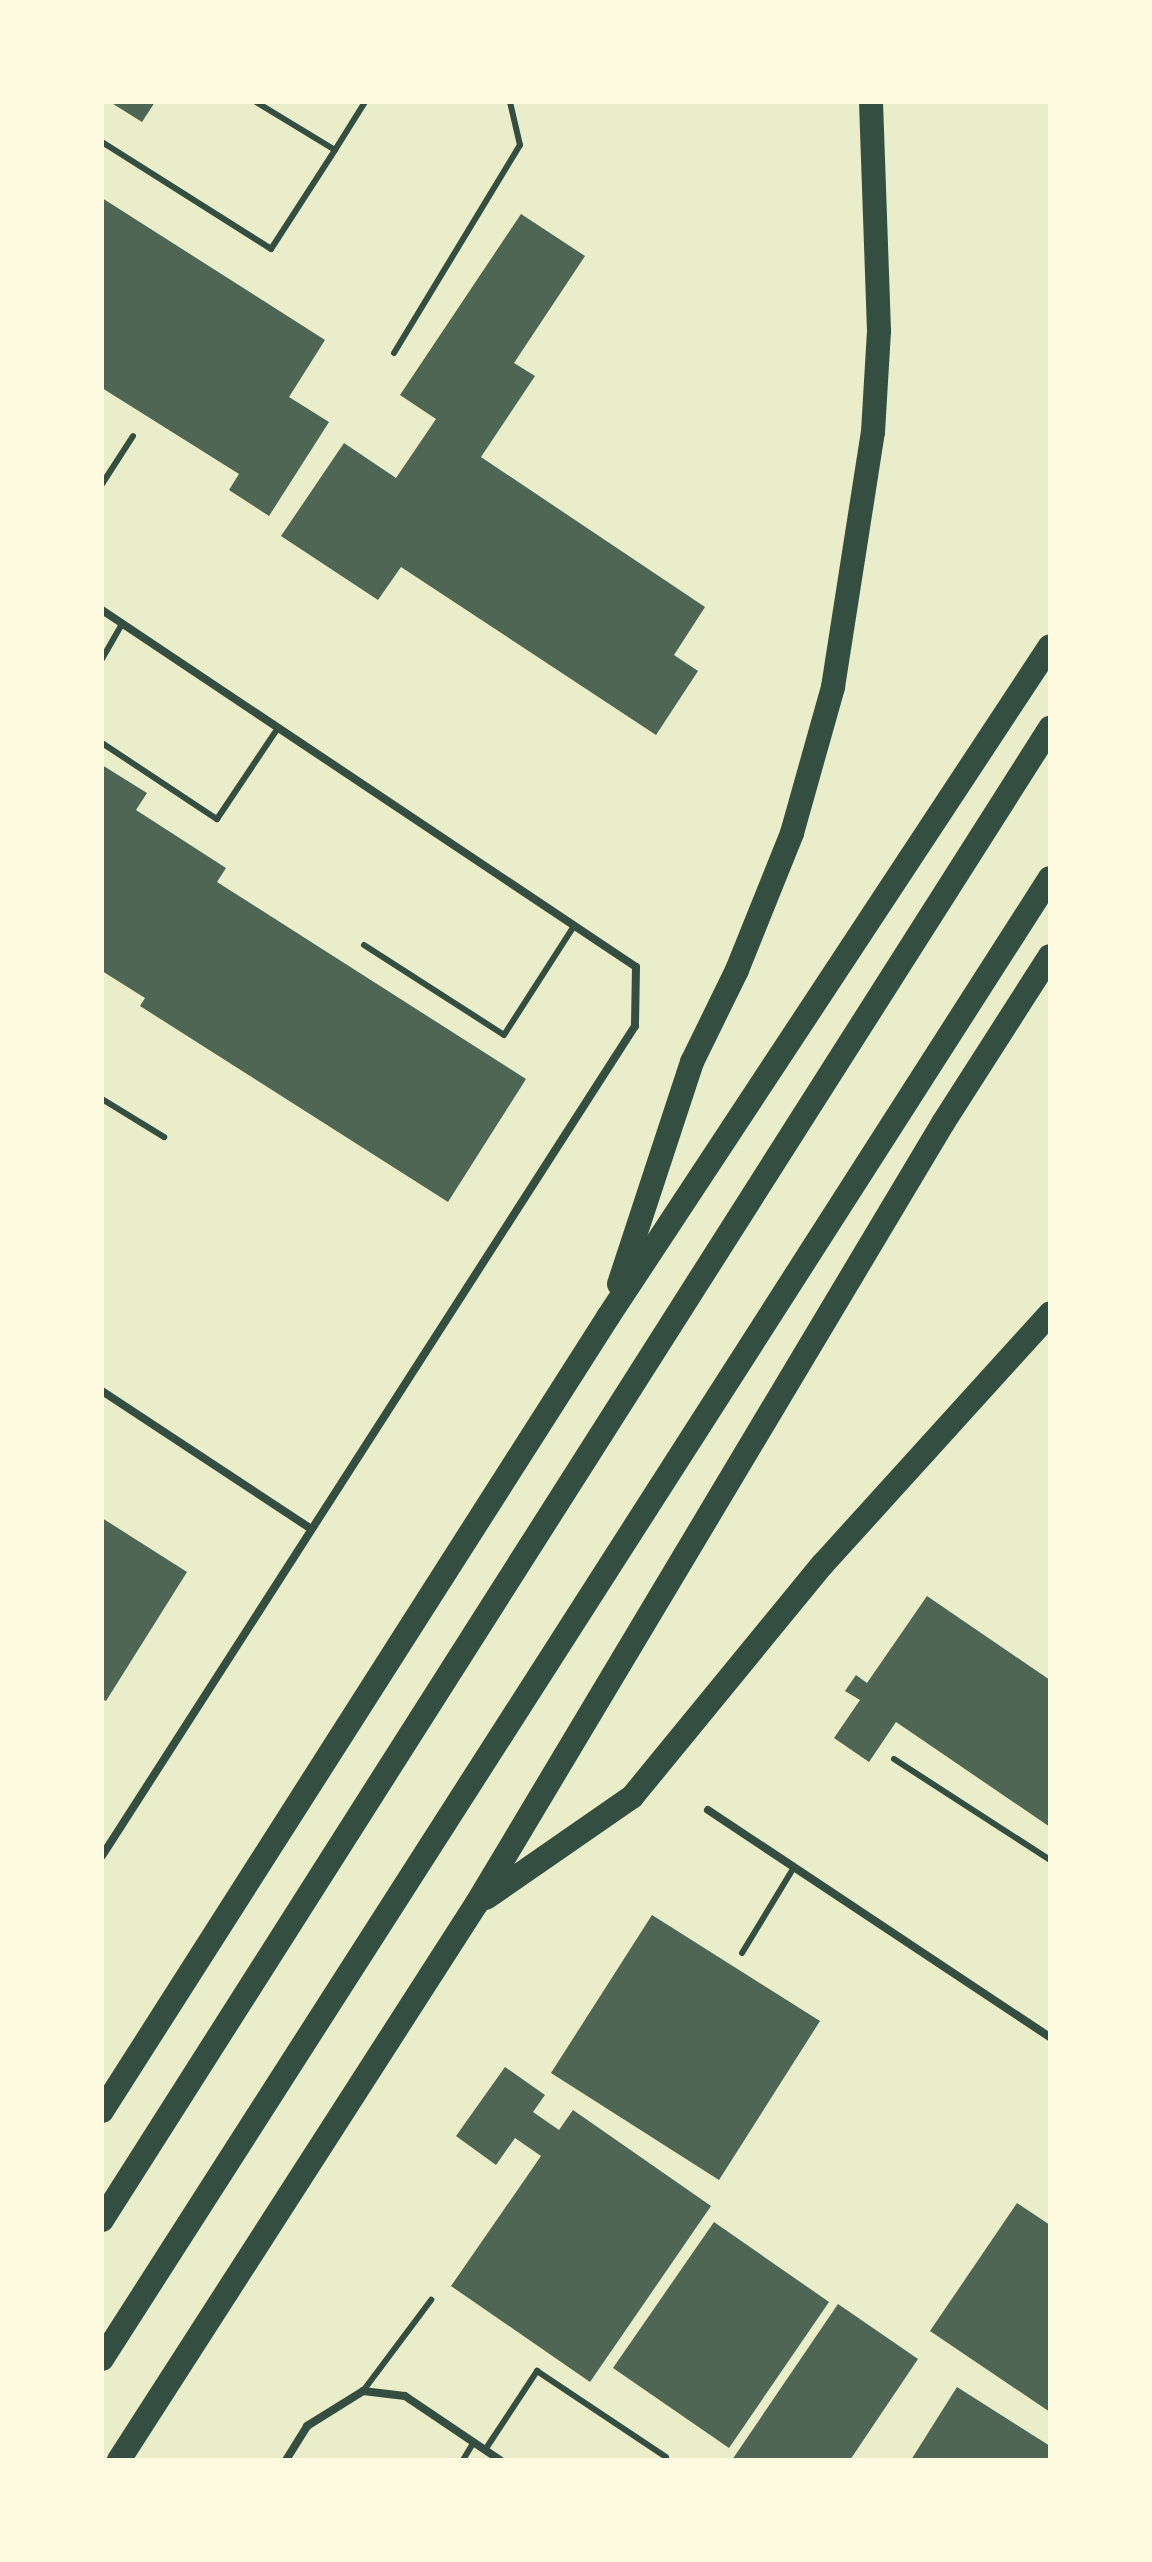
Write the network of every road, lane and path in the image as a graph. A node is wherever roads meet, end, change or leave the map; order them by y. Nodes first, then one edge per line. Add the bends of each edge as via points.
1 (256, 102) edge
2 (365, 102) edge
3 (510, 102) edge
4 (871, 102) edge
5 (102, 142) edge
6 (335, 150) junction
7 (394, 353) dead end
8 (133, 436) dead end
9 (102, 484) edge
10 (102, 610) edge
11 (122, 624) junction
12 (1050, 646) edge
13 (102, 659) edge
14 (278, 728) junction
15 (1050, 728) edge
16 (102, 743) edge
17 (1050, 878) edge
18 (574, 926) junction
19 (364, 945) dead end
20 (1050, 956) edge
21 (102, 1099) edge
22 (164, 1137) dead end
23 (1050, 1314) edge
24 (608, 1317) junction
25 (102, 1391) edge
26 (311, 1529) junction
27 (894, 1759) dead end
28 (708, 1810) dead end
29 (102, 1856) edge
30 (1050, 1860) edge
31 (794, 1867) junction
32 (477, 1903) junction
33 (742, 1953) dead end
34 (1050, 2037) edge
35 (102, 2111) edge
36 (102, 2220) edge
37 (431, 2300) dead end
38 (102, 2359) edge
39 (363, 2391) junction
40 (474, 2442) junction
41 (485, 2450) junction
42 (666, 2457) dead end
43 (119, 2460) edge
44 (286, 2460) edge
45 (463, 2460) edge
46 (500, 2460) edge

1 - 6 lane
2 - 6 lane
3 - 7 lane via 520,145
4 - 24 highway via 879,331 873,432 833,687 792,833 737,970 692,1062
5 - 6 lane via 271,249
8 - 9 lane
10 - 11 street
11 - 13 lane
11 - 14 street
12 - 24 highway
14 - 16 lane via 217,819
14 - 18 street
15 - 36 highway
17 - 38 highway
18 - 19 lane via 504,1035
18 - 26 street via 636,967 635,1026
20 - 32 highway via 943,1123
21 - 22 lane
23 - 32 highway via 823,1564 632,1797
24 - 35 highway
25 - 26 street
26 - 29 street
27 - 30 lane
28 - 31 street
31 - 33 lane
31 - 34 street
32 - 43 highway
37 - 39 lane
39 - 40 street via 405,2396
39 - 44 street via 307,2426
40 - 41 street
40 - 45 lane
41 - 42 lane via 537,2371
41 - 46 street

